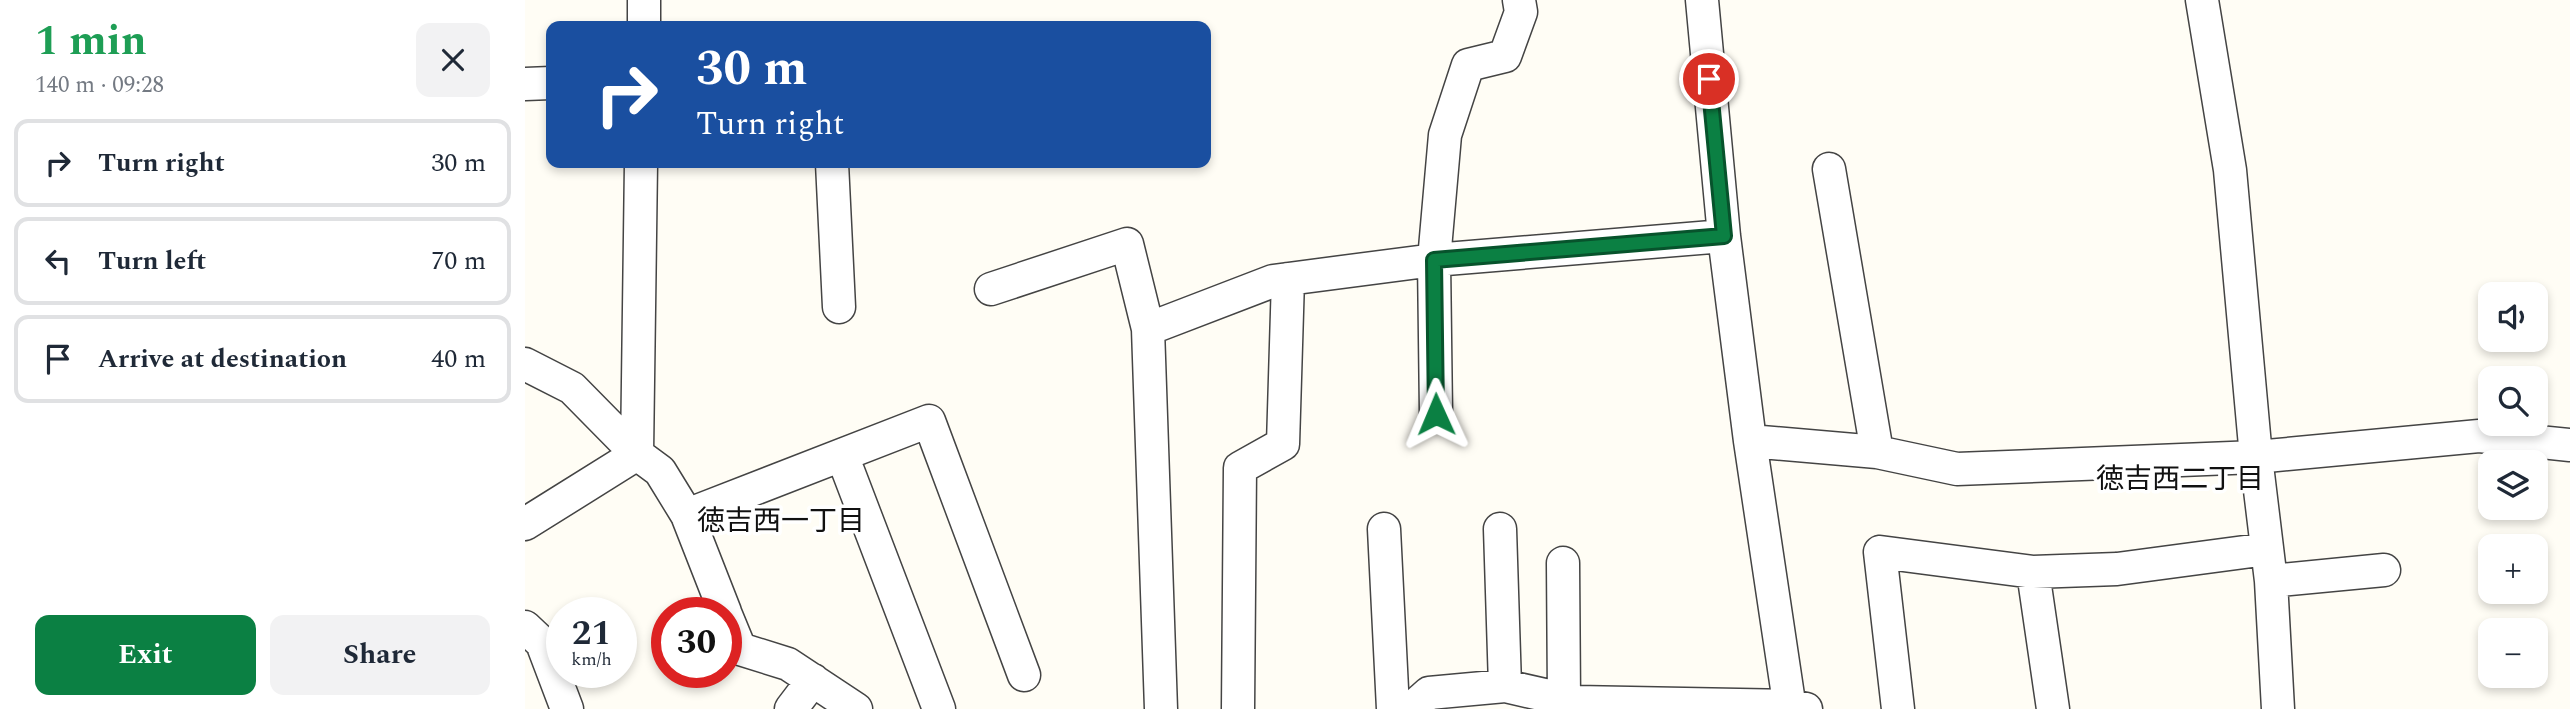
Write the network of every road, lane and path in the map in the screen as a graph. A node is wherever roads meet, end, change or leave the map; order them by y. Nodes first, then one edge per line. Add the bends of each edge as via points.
1 (644, 0) edge
2 (1519, 0) edge
3 (1702, 0) edge
4 (2201, 0) edge
5 (644, 21) edge
6 (546, 83) edge
7 (525, 85) edge
8 (641, 168) edge
9 (832, 168) edge
10 (1829, 169) dead end
11 (1724, 236) junction
12 (1434, 260) junction
13 (1289, 279) junction
14 (991, 289) dead end
15 (839, 307) dead end
16 (1148, 330) junction
17 (525, 363) edge
18 (1436, 414) dead end
19 (1750, 441) junction
20 (2570, 445) edge
21 (1877, 452) junction
22 (637, 454) junction
23 (842, 455) junction
24 (2256, 457) junction
25 (687, 515) junction
26 (525, 524) edge
27 (1500, 528) dead end
28 (1384, 529) dead end
29 (2267, 549) junction
30 (1563, 563) dead end
31 (2384, 570) dead end
32 (2033, 572) junction
33 (2271, 581) junction
34 (719, 597) edge
35 (525, 627) edge
36 (742, 650) edge
37 (1024, 675) dead end
38 (814, 680) junction
39 (1505, 687) junction
40 (1564, 700) junction
41 (1796, 708) edge
42 (567, 709) edge
43 (791, 709) edge
44 (856, 709) edge
45 (939, 709) edge
46 (1161, 709) edge
47 (1238, 709) edge
48 (1393, 709) edge
49 (1411, 709) edge
50 (1898, 709) edge
51 (2053, 709) edge
52 (2278, 709) edge

1 - 5 street
2 - 12 street via 1521,12 1505,56 1468,65 1445,135
3 - 11 street
4 - 24 street via 2230,170
6 - 7 street
8 - 22 street
9 - 15 street
10 - 21 street
11 - 12 street
11 - 19 street
12 - 13 street
12 - 18 street
13 - 16 street via 1273,281
13 - 47 street via 1283,444 1240,468
14 - 16 street via 1127,244
16 - 46 street
17 - 22 street via 572,388
19 - 21 street
19 - 41 street
20 - 24 street via 2479,436
21 - 24 street via 1957,468
22 - 25 street via 660,471
22 - 26 street
23 - 25 street
23 - 37 street via 929,421
23 - 45 street
24 - 29 street
25 - 34 street
27 - 39 street
28 - 48 street
29 - 32 street via 2117,569
29 - 33 street
30 - 40 street
31 - 33 street
32 - 50 street via 1880,552
32 - 51 street
33 - 52 street
35 - 42 street via 542,643
36 - 38 street via 788,664
38 - 43 street
38 - 44 street
39 - 40 street
39 - 49 street via 1429,693
40 - 41 street

